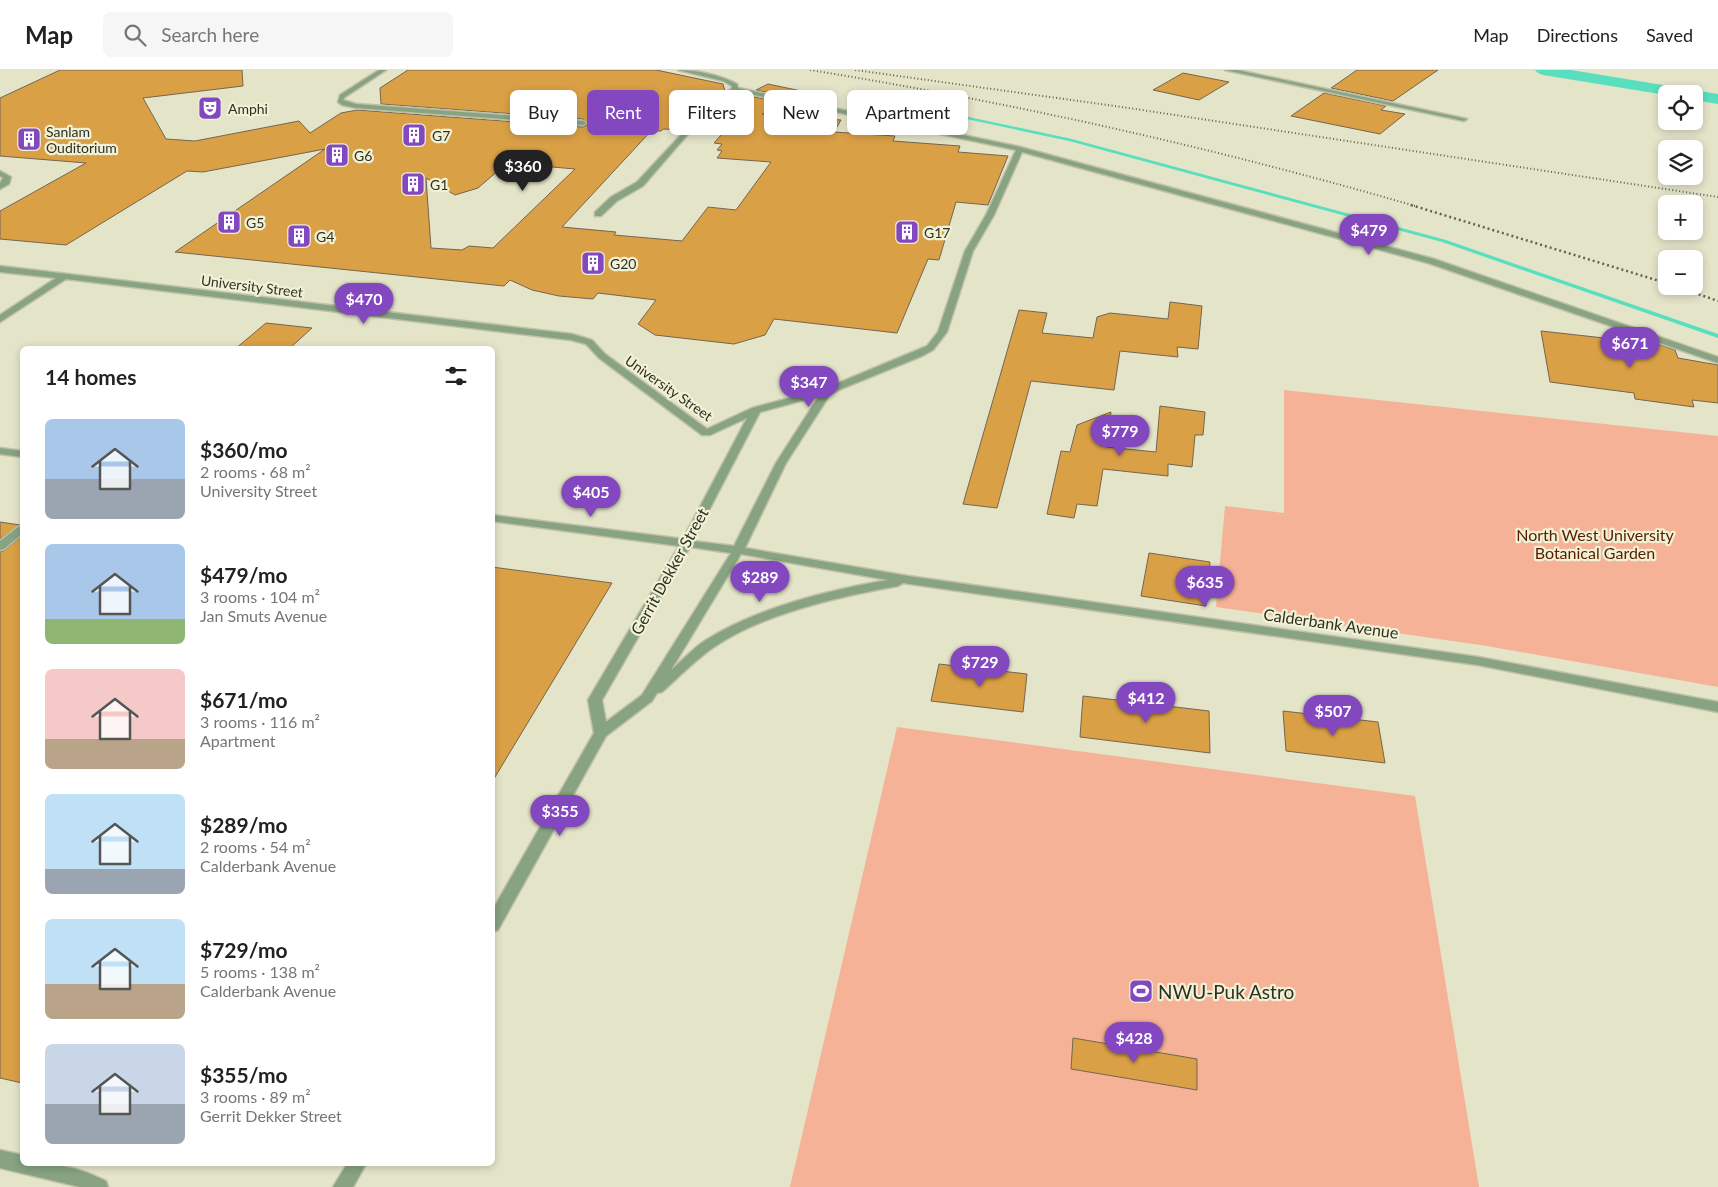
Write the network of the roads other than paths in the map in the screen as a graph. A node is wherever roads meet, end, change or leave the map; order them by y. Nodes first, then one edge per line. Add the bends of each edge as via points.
1 (382, 70) edge
2 (681, 70) edge
3 (1228, 70) edge
4 (735, 89) junction
5 (1464, 119) dead end
6 (583, 123) dead end
7 (1020, 149) junction
8 (0, 174) edge
9 (0, 187) edge
10 (598, 214) dead end
11 (0, 270) edge
12 (64, 277) junction
13 (0, 319) edge
14 (1718, 360) edge
15 (827, 391) junction
16 (756, 410) junction
17 (0, 451) edge
18 (20, 454) edge
19 (495, 518) edge
20 (20, 530) edge
21 (686, 544) junction
22 (0, 547) edge
23 (738, 550) junction
24 (908, 580) junction
25 (647, 698) junction
26 (1718, 707) edge
27 (601, 733) junction
28 (495, 921) edge
29 (0, 1159) edge
30 (20, 1164) edge
31 (31, 1166) edge
32 (356, 1166) edge
33 (99, 1187) edge
34 (342, 1187) edge

1 - 6 street via 342,96 340,101 356,106
2 - 4 street via 725,80
3 - 5 street
4 - 7 street
4 - 10 street via 693,125 640,184
7 - 14 street via 1431,261
7 - 15 street, University Street via 990,215 969,251 942,332 936,341 919,354
8 - 9 street via 7,178
11 - 12 street, University Street
12 - 13 street
12 - 16 street, University Street via 572,337 589,342 602,356 706,433
15 - 16 street, University Street
15 - 23 street via 781,463
16 - 21 street, Gerrit Dekker Street
17 - 18 street
19 - 21 street, Calderbank Avenue
20 - 22 street
21 - 23 street, Calderbank Avenue
21 - 27 street, Gerrit Dekker Street via 595,700
23 - 24 street, Calderbank Avenue
23 - 25 street
24 - 25 street, Calderbank Avenue via 852,590 753,620 709,644
24 - 26 street, Calderbank Avenue via 1478,661
25 - 27 street
27 - 28 street
29 - 30 street
31 - 33 street via 79,1177
32 - 34 street

